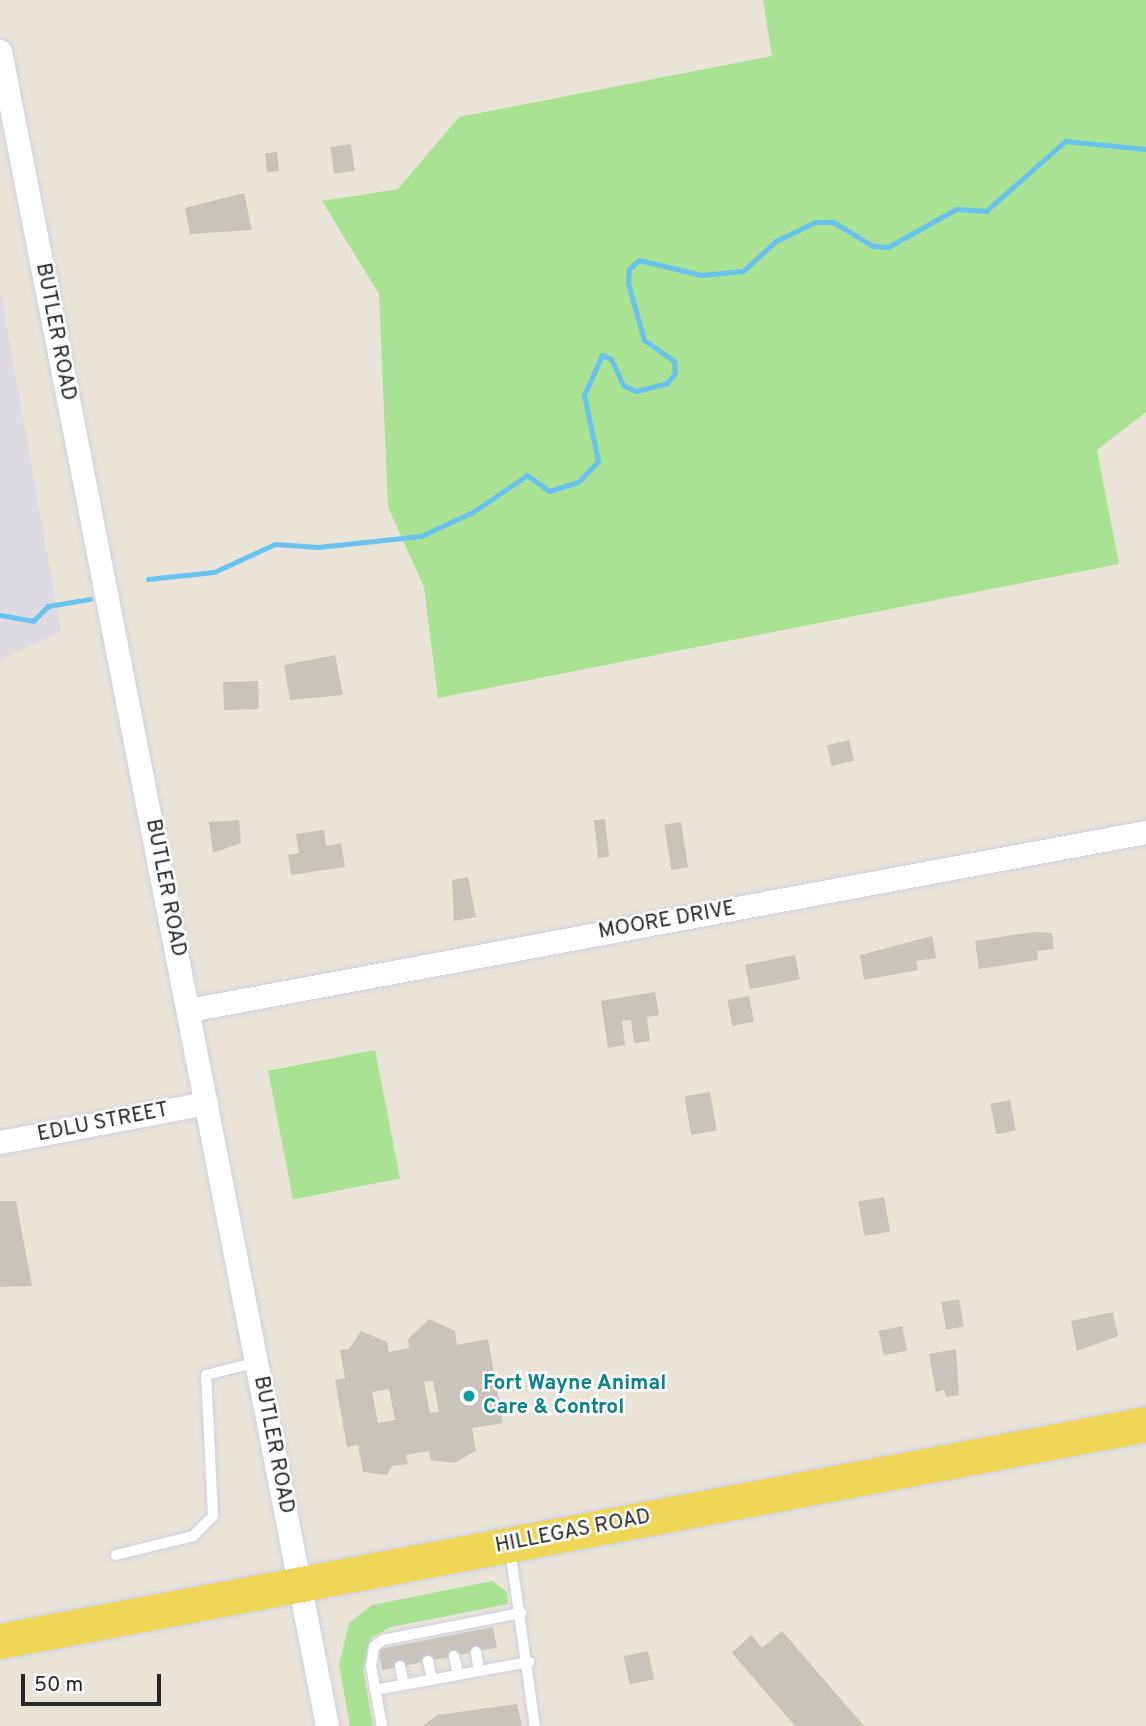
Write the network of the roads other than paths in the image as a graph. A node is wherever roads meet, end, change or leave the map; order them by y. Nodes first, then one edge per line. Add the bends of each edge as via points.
1 (0, 51) edge
2 (1146, 832) edge
3 (189, 1010) junction
4 (206, 1103) junction
5 (0, 1142) edge
6 (257, 1362) junction
7 (1146, 1424) edge
8 (509, 1544) junction
9 (116, 1555) dead end
10 (300, 1583) junction
11 (522, 1613) junction
12 (0, 1641) edge
13 (476, 1652) dead end
14 (454, 1656) dead end
15 (428, 1661) dead end
16 (529, 1662) junction
17 (400, 1666) dead end
18 (479, 1671) junction
19 (458, 1675) junction
20 (432, 1680) junction
21 (404, 1685) junction
22 (375, 1690) junction
23 (327, 1726) edge
24 (382, 1726) edge
25 (535, 1726) edge

1 - 3 street, BUTLER ROAD
2 - 3 street, MOORE DRIVE
3 - 4 street, BUTLER ROAD
4 - 5 street, EDLU STREET
4 - 6 street, BUTLER ROAD
6 - 9 lane via 206,1375 213,1516 193,1536
6 - 10 street, BUTLER ROAD
7 - 8 main road, HILLEGAS ROAD
8 - 10 main road, HILLEGAS ROAD
8 - 11 lane
10 - 12 main road, HILLEGAS ROAD
10 - 23 street, BUTLER ROAD
11 - 16 lane
11 - 22 lane via 374,1647
13 - 18 lane
14 - 19 lane
15 - 20 lane
16 - 18 lane
16 - 25 lane
17 - 21 lane
18 - 19 lane
19 - 20 lane
20 - 21 lane
21 - 22 lane
22 - 24 lane

